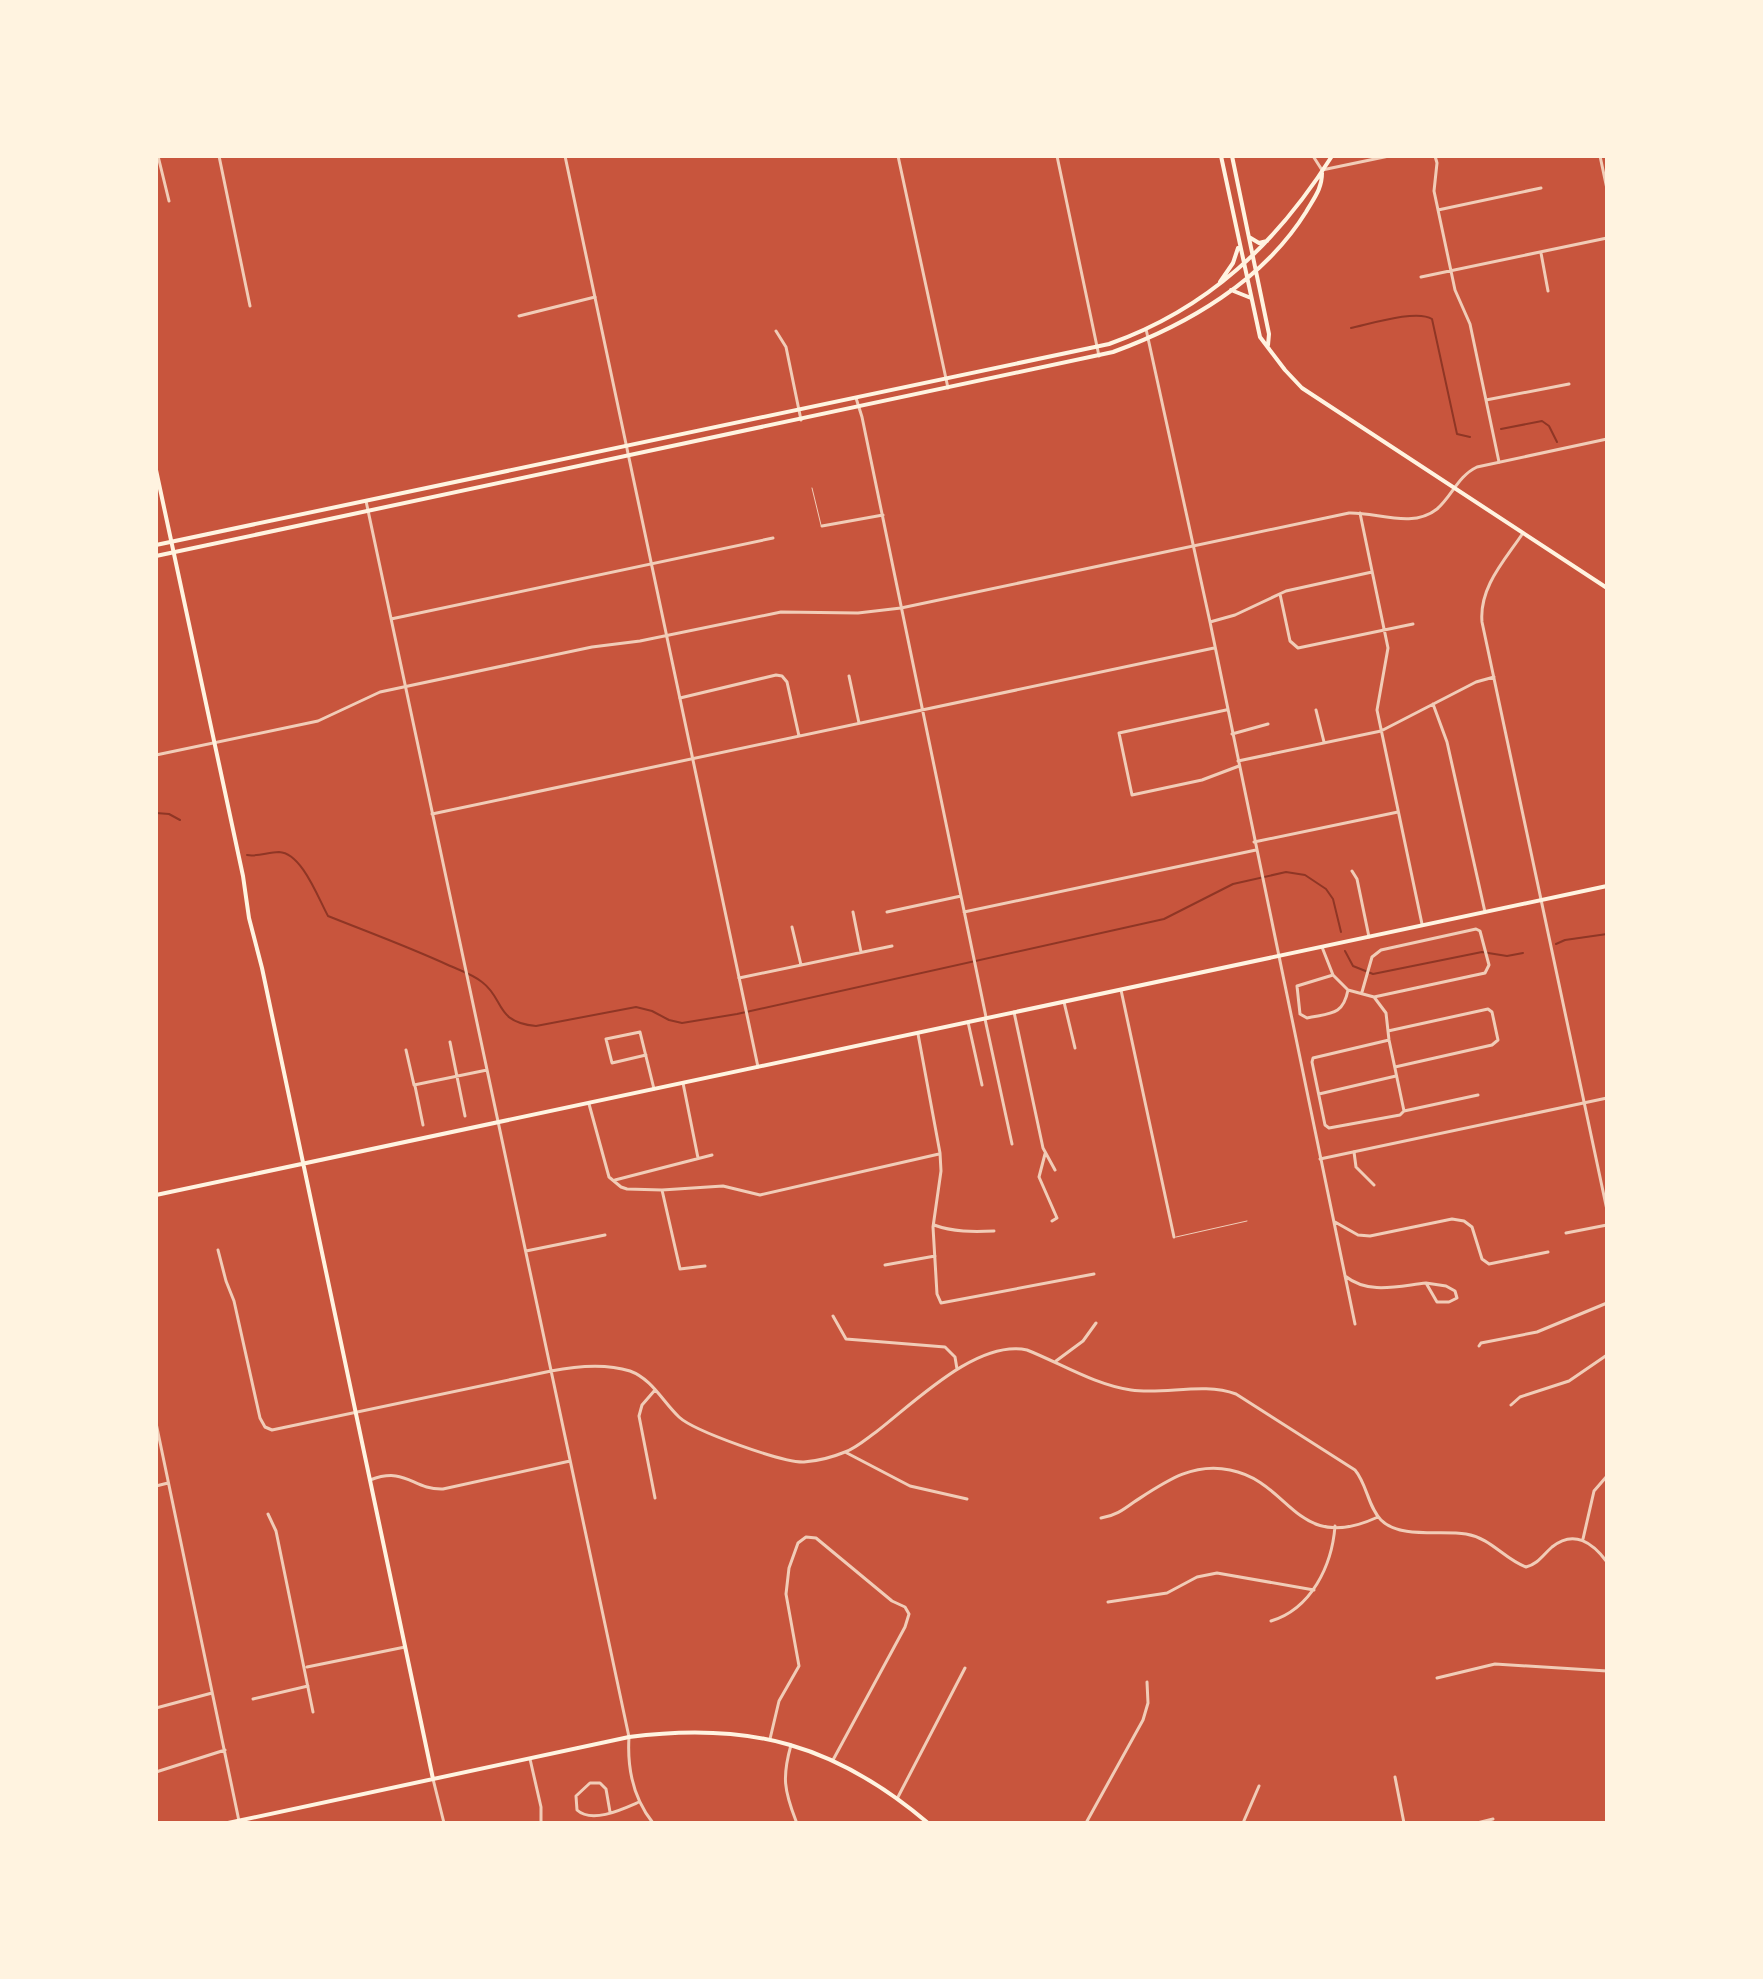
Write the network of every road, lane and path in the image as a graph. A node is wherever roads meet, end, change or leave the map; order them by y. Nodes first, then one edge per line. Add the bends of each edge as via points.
1 (158, 156) edge
2 (219, 156) edge
3 (565, 156) edge
4 (898, 156) edge
5 (1057, 156) edge
6 (1221, 156) edge
7 (1232, 156) edge
8 (1313, 156) edge
9 (1332, 156) edge
10 (1389, 156) edge
11 (1435, 156) edge
12 (1600, 156) edge
13 (1322, 170) junction
14 (1541, 188) dead end
15 (1607, 189) edge
16 (169, 201) dead end
17 (1438, 210) junction
18 (1248, 235) junction
19 (1607, 238) edge
20 (1269, 241) junction
21 (1239, 244) junction
22 (1541, 253) junction
23 (1253, 257) junction
24 (1244, 265) junction
25 (1255, 271) junction
26 (1451, 271) junction
27 (1421, 277) dead end
28 (1247, 278) junction
29 (1216, 287) junction
30 (1231, 290) junction
31 (1548, 291) dead end
32 (595, 297) junction
33 (1251, 298) junction
34 (250, 306) dead end
35 (519, 316) dead end
36 (1146, 329) junction
37 (776, 331) dead end
38 (1148, 339) junction
39 (1268, 345) junction
40 (1097, 346) junction
41 (1099, 356) junction
42 (1040, 359) junction
43 (1043, 368) junction
44 (946, 378) junction
45 (1569, 384) dead end
46 (948, 388) junction
47 (856, 398) junction
48 (1486, 400) junction
49 (859, 407) junction
50 (799, 410) junction
51 (801, 420) junction
52 (1607, 439) edge
53 (627, 446) junction
54 (629, 455) junction
55 (1499, 462) junction
56 (156, 470) edge
57 (812, 488) dead end
58 (1455, 488) junction
59 (366, 501) junction
60 (368, 511) junction
61 (1360, 513) junction
62 (883, 515) junction
63 (822, 526) joint
64 (1523, 533) junction
65 (773, 538) dead end
66 (171, 542) junction
67 (156, 545) edge
68 (1194, 546) junction
69 (173, 552) junction
70 (156, 556) edge
71 (652, 564) junction
72 (1372, 572) junction
73 (1607, 588) edge
74 (1280, 594) junction
75 (901, 608) junction
76 (391, 619) junction
77 (1210, 622) junction
78 (1413, 624) dead end
79 (1385, 630) junction
80 (667, 636) junction
81 (1214, 648) junction
82 (849, 676) dead end
83 (1494, 677) junction
84 (405, 686) junction
85 (680, 698) junction
86 (1433, 704) junction
87 (922, 710) junction
88 (1227, 710) junction
89 (1316, 710) dead end
90 (859, 723) junction
91 (1268, 724) dead end
92 (1381, 731) junction
93 (1232, 734) junction
94 (799, 736) junction
95 (215, 743) junction
96 (1324, 743) junction
97 (156, 755) edge
98 (693, 759) junction
99 (1238, 764) junction
100 (1398, 812) junction
101 (432, 814) junction
102 (1254, 842) junction
103 (1256, 850) junction
104 (1352, 871) dead end
105 (1607, 886) edge
106 (961, 896) junction
107 (1541, 900) junction
108 (853, 912) dead end
109 (887, 912) dead end
110 (964, 912) junction
111 (1485, 912) junction
112 (1422, 926) junction
113 (792, 927) dead end
114 (1369, 937) junction
115 (892, 946) dead end
116 (1322, 947) junction
117 (861, 952) junction
118 (1280, 956) junction
119 (801, 965) junction
120 (1333, 975) junction
121 (739, 978) junction
122 (1121, 990) junction
123 (1348, 990) junction
124 (1362, 994) junction
125 (1374, 997) junction
126 (1064, 1002) junction
127 (1014, 1012) junction
128 (985, 1018) junction
129 (968, 1022) junction
130 (1388, 1031) junction
131 (918, 1033) junction
132 (1389, 1040) junction
133 (450, 1042) dead end
134 (1075, 1048) dead end
135 (406, 1050) dead end
136 (646, 1055) junction
137 (758, 1067) junction
138 (1395, 1067) junction
139 (487, 1070) junction
140 (457, 1076) junction
141 (1396, 1076) junction
142 (683, 1083) junction
143 (414, 1085) junction
144 (982, 1085) dead end
145 (654, 1089) junction
146 (1319, 1094) junction
147 (1478, 1095) dead end
148 (1607, 1098) edge
149 (1584, 1103) junction
150 (589, 1104) junction
151 (1404, 1111) junction
152 (465, 1116) dead end
153 (498, 1123) junction
154 (423, 1125) dead end
155 (1012, 1144) dead end
156 (1044, 1151) junction
157 (1354, 1152) junction
158 (940, 1153) junction
159 (712, 1155) dead end
160 (698, 1158) junction
161 (1320, 1159) junction
162 (303, 1164) junction
163 (1055, 1170) dead end
164 (614, 1181) junction
165 (1374, 1185) dead end
166 (662, 1190) junction
167 (156, 1195) edge
168 (1607, 1210) edge
169 (1333, 1219) junction
170 (1052, 1221) dead end
171 (1247, 1221) dead end
172 (934, 1225) junction
173 (1607, 1225) edge
174 (994, 1231) dead end
175 (1566, 1233) dead end
176 (605, 1235) dead end
177 (1174, 1237) joint
178 (218, 1250) dead end
179 (526, 1251) junction
180 (1548, 1252) dead end
181 (935, 1256) junction
182 (885, 1265) dead end
183 (705, 1266) dead end
184 (1094, 1274) dead end
185 (1345, 1276) junction
186 (1426, 1283) junction
187 (1607, 1303) edge
188 (833, 1316) dead end
189 (1096, 1323) dead end
190 (1355, 1324) dead end
191 (1479, 1346) dead end
192 (1607, 1355) edge
193 (1055, 1362) junction
194 (957, 1369) junction
195 (551, 1371) junction
196 (655, 1390) junction
197 (1511, 1405) dead end
198 (356, 1413) junction
199 (156, 1423) edge
200 (845, 1452) junction
201 (570, 1461) junction
202 (1607, 1476) edge
203 (370, 1480) junction
204 (169, 1483) junction
205 (156, 1486) edge
206 (655, 1498) dead end
207 (967, 1499) dead end
208 (268, 1514) dead end
209 (1378, 1517) junction
210 (1101, 1518) dead end
211 (1335, 1526) junction
212 (1583, 1539) junction
213 (1607, 1562) edge
214 (1314, 1590) junction
215 (1108, 1602) dead end
216 (1271, 1621) dead end
217 (405, 1647) junction
218 (305, 1668) junction
219 (965, 1668) dead end
220 (1607, 1671) edge
221 (1437, 1678) dead end
222 (1147, 1682) dead end
223 (308, 1686) junction
224 (212, 1693) junction
225 (253, 1699) dead end
226 (156, 1708) edge
227 (313, 1712) dead end
228 (629, 1737) junction
229 (770, 1739) junction
230 (791, 1745) junction
231 (225, 1750) junction
232 (530, 1759) junction
233 (833, 1760) junction
234 (156, 1772) edge
235 (1395, 1777) dead end
236 (433, 1779) junction
237 (1259, 1786) dead end
238 (898, 1797) junction
239 (639, 1802) junction
240 (610, 1812) junction
241 (1493, 1819) dead end
242 (239, 1821) junction
243 (796, 1821) edge
244 (228, 1823) edge
245 (444, 1823) edge
246 (541, 1823) edge
247 (653, 1823) edge
248 (928, 1823) edge
249 (1086, 1823) edge
250 (1243, 1823) edge
251 (1404, 1823) edge
252 (1477, 1823) edge

1 - 16 street
2 - 34 street
3 - 32 street
4 - 44 street
5 - 40 street
6 - 21 main road
7 - 18 main road
8 - 13 street
9 - 13 main road
10 - 13 street
11 - 17 street
12 - 15 street
13 - 20 main road
13 - 25 main road via 1322,185 1296,227
14 - 17 street
17 - 26 street
18 - 20 main road via 1259,243
18 - 23 main road
19 - 22 street
20 - 23 main road
21 - 24 main road
21 - 29 main road
22 - 26 street
22 - 31 street
23 - 24 main road
23 - 25 main road
24 - 28 main road
24 - 29 main road
25 - 28 main road
25 - 39 main road
26 - 27 street
26 - 48 street via 1470,324
28 - 30 main road
28 - 33 main road
29 - 36 main road
30 - 33 main road
30 - 38 main road
32 - 35 street
32 - 53 street
33 - 39 main road via 1260,337
36 - 38 street
36 - 40 main road
37 - 50 street via 786,347
38 - 41 main road
38 - 68 street
39 - 58 main road via 1302,388
40 - 41 street
40 - 42 main road
41 - 43 main road
42 - 43 main road
42 - 44 main road
43 - 46 main road
44 - 46 street
44 - 47 main road
45 - 48 street
46 - 49 main road
47 - 49 street
47 - 50 main road
48 - 55 street
49 - 51 main road
49 - 62 street
50 - 51 street
50 - 53 main road
51 - 54 main road
52 - 55 street
53 - 54 street
53 - 59 main road
54 - 60 main road
54 - 71 street
55 - 58 street via 1469,471
56 - 66 main road
57 - 63 lane
58 - 61 street via 1437,509 1407,519
58 - 64 main road
59 - 60 street
59 - 66 main road
60 - 69 main road
60 - 76 street
61 - 68 street
61 - 72 street
62 - 63 street
62 - 75 street
64 - 73 main road
64 - 83 street via 1487,586 1481,608
65 - 71 street
66 - 67 main road
66 - 69 main road
68 - 75 street
68 - 77 street
69 - 70 main road
69 - 95 main road
71 - 76 street
71 - 80 street
72 - 74 street
72 - 79 street
74 - 77 street
74 - 79 street via 1290,641 1298,648
75 - 80 street via 781,612
75 - 87 street
76 - 84 street
77 - 81 street
78 - 79 street
79 - 92 street via 1387,662 1377,710
80 - 84 street
80 - 85 street
81 - 87 street
81 - 88 street
82 - 90 street
83 - 86 street
83 - 107 street
84 - 95 street via 318,721
84 - 101 street
85 - 94 street via 782,676
85 - 98 street
86 - 92 street
86 - 111 street via 1447,742
87 - 90 street
87 - 106 street
88 - 93 street
88 - 99 street via 1119,733 1132,795 1202,780
89 - 96 street
90 - 94 street
91 - 93 street
92 - 96 street
92 - 100 street
93 - 99 street
94 - 98 street
95 - 97 street
95 - 162 main road
96 - 99 street
98 - 101 street
98 - 121 street
99 - 102 street
100 - 102 street
100 - 112 street
101 - 139 street
102 - 103 street
103 - 110 street
103 - 118 street
104 - 114 street
105 - 107 main road
106 - 109 street
106 - 110 street
107 - 111 main road
107 - 149 street
108 - 117 street
110 - 128 street
111 - 112 main road
112 - 114 main road
113 - 119 street
114 - 116 main road
115 - 117 street
116 - 118 main road
116 - 120 street
117 - 119 street
118 - 122 main road
118 - 161 street
119 - 121 street
120 - 123 street
120 - 123 street via 1297,986 1300,1014 1307,1018 1338,1011
121 - 137 street
122 - 126 main road
122 - 177 street
123 - 124 street
124 - 125 street
124 - 125 street via 1372,957 1381,950 1480,931 1489,965 1485,973
125 - 130 street via 1386,1013
126 - 127 main road
126 - 134 street
127 - 128 main road
127 - 156 street
128 - 129 main road
128 - 155 street
129 - 131 main road
129 - 144 street
130 - 132 street
130 - 138 street via 1488,1009 1498,1035 1492,1045
131 - 137 main road
131 - 158 street
132 - 138 street
132 - 146 street via 1318,1056 1312,1062
133 - 140 street
135 - 143 street
136 - 136 street via 640,1032 606,1039 612,1063
136 - 145 street
137 - 142 main road
138 - 141 street
139 - 140 street
139 - 153 street
140 - 143 street
140 - 152 street
141 - 146 street
141 - 151 street
142 - 145 main road
142 - 160 street
143 - 154 street
145 - 150 main road
146 - 151 street via 1325,1125 1333,1129
147 - 151 street
148 - 149 street
149 - 157 street
149 - 168 street
150 - 153 main road
150 - 164 street
153 - 162 main road
153 - 179 street
156 - 163 street
156 - 170 street via 1039,1177 1057,1218
157 - 161 street
157 - 165 street via 1356,1167
158 - 166 street via 760,1195 723,1186
158 - 172 street
159 - 160 street
160 - 164 street
161 - 169 street
162 - 167 main road
162 - 198 main road
164 - 166 street via 621,1187
166 - 183 street via 680,1269
169 - 180 street via 1346,1230 1370,1236 1458,1219 1472,1227 1482,1259 1489,1264
169 - 185 street
171 - 177 lane
172 - 174 street
172 - 181 street
173 - 175 street
176 - 179 street
178 - 198 street via 265,1427 272,1430
179 - 195 street
181 - 182 street
181 - 184 street via 941,1303
185 - 186 street via 1373,1289
185 - 190 street
186 - 186 street via 1437,1302 1457,1298 1446,1286
187 - 191 street via 1557,1325
188 - 194 street via 846,1339 945,1347
189 - 193 street via 1083,1341
192 - 197 street via 1569,1381
193 - 194 street via 1008,1348
193 - 209 street via 1132,1390 1236,1394 1355,1470
194 - 200 street
195 - 196 street via 617,1368
195 - 198 street
195 - 201 street
196 - 200 street via 695,1428 780,1459 803,1462
196 - 206 street via 639,1416
198 - 203 main road
199 - 204 street
200 - 207 street via 910,1486
201 - 203 street via 443,1489 396,1474
201 - 228 street
202 - 212 street via 1594,1491
203 - 217 main road
204 - 205 street
204 - 224 street
208 - 218 street
209 - 211 street
209 - 212 street via 1400,1530 1478,1537 1526,1567 1559,1542
210 - 211 street via 1114,1516 1179,1474 1219,1468 1249,1476 1305,1519
211 - 214 street via 1327,1566
212 - 213 street
214 - 215 street via 1217,1573 1167,1593
214 - 216 street via 1287,1616
217 - 218 street
217 - 236 main road
218 - 223 street
219 - 238 street
220 - 221 street via 1495,1664
222 - 249 street via 1143,1720
223 - 225 street
223 - 227 street
224 - 226 street
224 - 231 street
228 - 229 main road via 703,1731
228 - 232 main road
228 - 239 street via 629,1764
229 - 230 main road
229 - 233 street via 779,1701 799,1666 786,1580 798,1543 816,1538 909,1614
230 - 233 main road
230 - 243 street via 784,1784
231 - 234 street
231 - 242 street
232 - 236 main road
232 - 246 street
233 - 238 main road
235 - 251 street
236 - 242 main road
236 - 245 street
237 - 250 street
238 - 248 main road
239 - 240 street
239 - 247 street
240 - 240 street via 584,1816 576,1807 576,1796 590,1783 600,1783
241 - 252 street
242 - 244 main road

